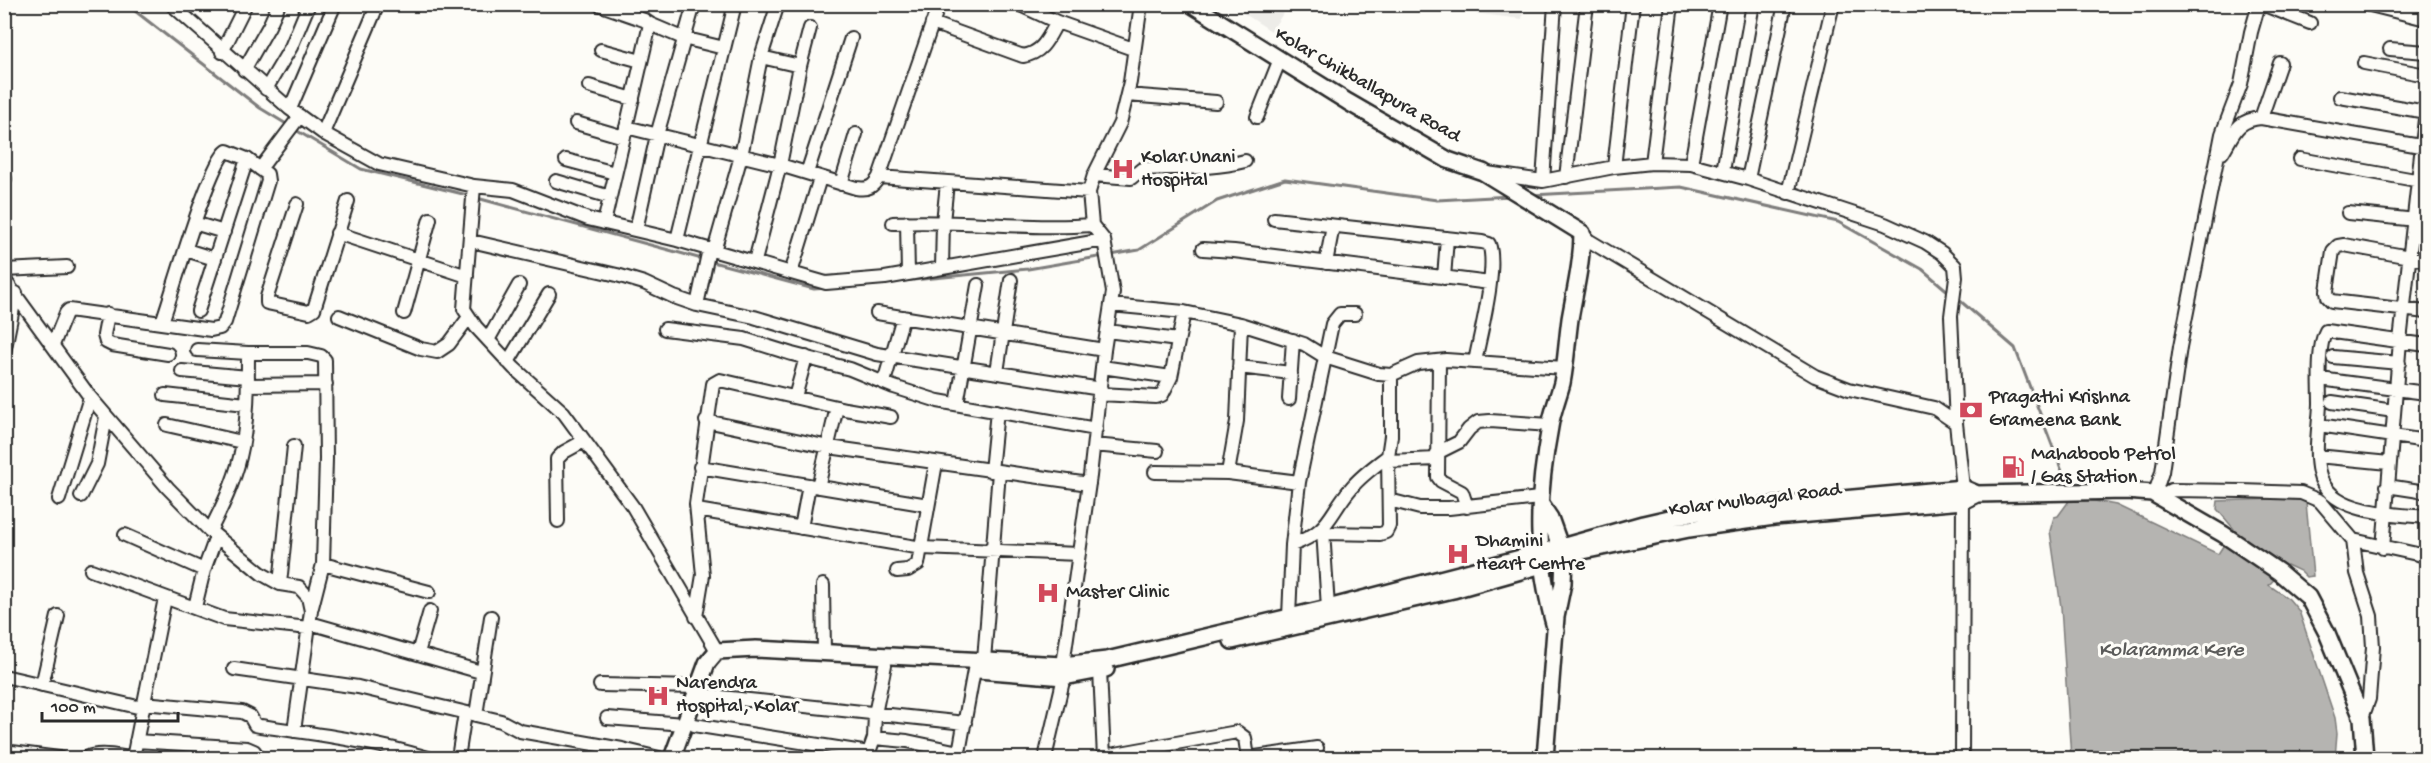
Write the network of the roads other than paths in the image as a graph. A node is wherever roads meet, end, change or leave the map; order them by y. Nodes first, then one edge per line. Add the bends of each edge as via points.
1 (171, 4) edge
2 (246, 4) edge
3 (279, 4) edge
4 (309, 4) edge
5 (335, 4) edge
6 (378, 4) edge
7 (598, 4) edge
8 (694, 4) edge
9 (735, 4) edge
10 (939, 4) edge
11 (1018, 4) edge
12 (1141, 4) edge
13 (1191, 4) edge
14 (1208, 4) edge
15 (1554, 4) edge
16 (1587, 4) edge
17 (1633, 4) edge
18 (1672, 4) edge
19 (1720, 4) edge
20 (1753, 4) edge
21 (1785, 4) edge
22 (1833, 4) edge
23 (2260, 4) edge
24 (2366, 4) edge
25 (777, 7) dead end
26 (2427, 19) edge
27 (1058, 22) junction
28 (932, 23) junction
29 (2310, 23) dead end
30 (650, 24) junction
31 (810, 28) dead end
32 (684, 38) junction
33 (851, 38) dead end
34 (724, 48) junction
35 (1133, 49) junction
36 (2390, 49) dead end
37 (601, 50) dead end
38 (222, 51) junction
39 (2427, 52) edge
40 (761, 57) junction
41 (1280, 59) junction
42 (641, 62) junction
43 (2280, 63) dead end
44 (2364, 63) dead end
45 (800, 66) junction
46 (244, 70) junction
47 (2427, 75) edge
48 (589, 86) dead end
49 (266, 88) junction
50 (1127, 95) junction
51 (2340, 97) dead end
52 (633, 99) junction
53 (1216, 102) dead end
54 (2426, 111) edge
55 (295, 116) junction
56 (1257, 117) dead end
57 (2267, 119) junction
58 (576, 123) dead end
59 (625, 132) junction
60 (324, 133) junction
61 (856, 134) dead end
62 (657, 135) junction
63 (699, 146) junction
64 (2424, 147) edge
65 (741, 156) junction
66 (247, 159) junction
67 (2300, 159) dead end
68 (566, 160) dead end
69 (1245, 161) dead end
70 (2217, 161) junction
71 (1652, 163) junction
72 (1462, 164) junction
73 (1691, 164) junction
74 (780, 165) junction
75 (1614, 167) junction
76 (260, 169) junction
77 (1724, 171) junction
78 (615, 173) junction
79 (807, 173) junction
80 (1094, 175) junction
81 (1486, 175) junction
82 (879, 177) junction
83 (1566, 177) junction
84 (820, 178) junction
85 (1748, 179) junction
86 (556, 181) dead end
87 (1543, 181) junction
88 (2422, 181) edge
89 (947, 183) junction
90 (841, 184) junction
91 (474, 189) junction
92 (1089, 192) junction
93 (1788, 193) junction
94 (610, 197) junction
95 (348, 201) dead end
96 (297, 204) dead end
97 (2348, 213) dead end
98 (430, 219) dead end
99 (1274, 219) dead end
100 (2414, 219) junction
101 (2427, 221) edge
102 (907, 222) junction
103 (943, 222) junction
104 (194, 223) junction
105 (604, 223) junction
106 (893, 223) dead end
107 (1092, 225) junction
108 (1333, 226) junction
109 (636, 230) junction
110 (224, 232) junction
111 (337, 233) junction
112 (1582, 233) junction
113 (1447, 238) junction
114 (677, 240) junction
115 (471, 241) junction
116 (1104, 243) junction
117 (1203, 249) dead end
118 (186, 250) junction
119 (710, 252) junction
120 (2410, 256) junction
121 (215, 259) junction
122 (419, 260) junction
123 (2427, 260) edge
124 (754, 261) junction
125 (1326, 263) junction
126 (67, 267) dead end
127 (942, 268) junction
128 (4, 270) edge
129 (791, 273) junction
130 (908, 274) junction
131 (467, 276) junction
132 (1444, 278) junction
133 (1011, 280) dead end
134 (1490, 283) junction
135 (519, 285) dead end
136 (978, 285) dead end
137 (9, 286) edge
138 (549, 294) dead end
139 (697, 305) junction
140 (1111, 305) junction
141 (2404, 309) junction
142 (198, 311) dead end
143 (1184, 312) junction
144 (2427, 312) edge
145 (404, 313) dead end
146 (878, 313) dead end
147 (108, 314) junction
148 (1355, 314) dead end
149 (339, 316) dead end
150 (469, 317) junction
151 (903, 317) junction
152 (162, 322) junction
153 (1241, 324) junction
154 (970, 328) junction
155 (665, 329) dead end
156 (1107, 332) junction
157 (1004, 333) junction
158 (488, 340) junction
159 (1178, 340) junction
160 (1293, 340) junction
161 (2400, 341) junction
162 (53, 345) junction
163 (2427, 345) edge
164 (196, 350) dead end
165 (1104, 350) junction
166 (4, 353) edge
167 (168, 354) dead end
168 (248, 354) junction
169 (893, 356) junction
170 (806, 357) junction
171 (1325, 357) junction
172 (2333, 357) dead end
173 (1439, 361) junction
174 (508, 362) junction
175 (1475, 362) junction
176 (2398, 363) junction
177 (962, 367) junction
178 (1102, 367) junction
179 (1239, 367) junction
180 (1564, 368) junction
181 (182, 371) dead end
182 (998, 372) junction
183 (1291, 373) junction
184 (1391, 375) junction
185 (1171, 377) junction
186 (2320, 379) junction
187 (248, 381) junction
188 (884, 382) junction
189 (326, 384) junction
190 (2396, 388) junction
191 (1101, 391) junction
192 (2427, 393) edge
193 (165, 395) dead end
194 (90, 397) junction
195 (795, 397) junction
196 (1289, 399) dead end
197 (2332, 402) dead end
198 (246, 404) junction
199 (957, 404) junction
200 (837, 407) junction
201 (997, 411) junction
202 (2394, 411) junction
203 (106, 417) junction
204 (891, 417) dead end
205 (706, 422) junction
206 (1956, 423) junction
207 (167, 425) dead end
208 (1550, 425) junction
209 (2319, 425) junction
210 (1096, 429) junction
211 (2392, 436) junction
212 (584, 441) junction
213 (2427, 441) edge
214 (242, 442) junction
215 (1094, 445) junction
216 (294, 446) dead end
217 (829, 447) junction
218 (1156, 451) dead end
219 (1437, 456) junction
220 (2317, 456) junction
221 (1388, 458) junction
222 (936, 463) junction
223 (2389, 463) junction
224 (700, 467) junction
225 (995, 471) junction
226 (1155, 472) dead end
227 (1228, 473) junction
228 (1299, 482) junction
229 (1089, 484) junction
230 (814, 486) junction
231 (2387, 486) junction
232 (2427, 492) edge
233 (1968, 495) junction
234 (2155, 495) junction
235 (81, 496) dead end
236 (59, 499) dead end
237 (1389, 500) junction
238 (1539, 501) junction
239 (928, 505) junction
240 (1467, 507) junction
241 (697, 510) junction
242 (2385, 513) junction
243 (1550, 518) junction
244 (2427, 518) edge
245 (558, 521) dead end
246 (801, 528) junction
247 (1323, 531) junction
248 (125, 534) dead end
249 (213, 534) junction
250 (2353, 540) junction
251 (1292, 545) junction
252 (1579, 547) junction
253 (922, 548) junction
254 (2383, 548) junction
255 (992, 552) junction
256 (1561, 552) junction
257 (1079, 554) junction
258 (2427, 556) edge
259 (1541, 559) junction
260 (323, 564) junction
261 (91, 570) dead end
262 (204, 570) junction
263 (897, 571) dead end
264 (1515, 572) junction
265 (1563, 583) junction
266 (280, 584) junction
267 (823, 585) dead end
268 (1545, 587) junction
269 (429, 592) dead end
270 (165, 598) junction
271 (195, 607) junction
272 (1328, 608) junction
273 (430, 611) dead end
274 (58, 616) dead end
275 (490, 617) dead end
276 (696, 617) junction
277 (1289, 617) junction
278 (310, 621) junction
279 (1556, 631) junction
280 (717, 651) junction
281 (824, 652) junction
282 (418, 653) junction
283 (885, 665) junction
284 (979, 665) junction
285 (234, 669) dead end
286 (1100, 670) junction
287 (1064, 671) junction
288 (481, 672) junction
289 (4, 676) edge
290 (303, 678) junction
291 (42, 685) junction
292 (600, 685) dead end
293 (700, 691) junction
294 (142, 705) junction
295 (470, 714) junction
296 (875, 714) junction
297 (607, 718) dead end
298 (2362, 718) junction
299 (965, 723) junction
300 (689, 724) junction
301 (294, 731) junction
302 (874, 738) junction
303 (136, 741) junction
304 (1317, 748) dead end
305 (4, 752) edge
306 (1138, 754) edge
307 (959, 755) edge
308 (868, 756) edge
309 (1104, 757) edge
310 (1248, 758) edge
311 (59, 759) edge
312 (85, 759) edge
313 (131, 759) edge
314 (259, 759) edge
315 (428, 759) edge
316 (458, 759) edge
317 (659, 759) edge
318 (672, 759) edge
319 (683, 759) edge
320 (1045, 759) edge
321 (1545, 759) edge
322 (1962, 759) edge
323 (2365, 759) edge

1 - 38 street
2 - 38 street
3 - 46 street
4 - 49 street via 291,46
5 - 55 street
6 - 60 street
7 - 30 street
8 - 32 street
9 - 34 street
10 - 28 street
11 - 27 street
12 - 35 street
13 - 41 main road, Kolar Chikballapura Road
14 - 72 main road via 1453,154
15 - 87 street
16 - 83 street
17 - 75 street
18 - 71 street
19 - 73 street
20 - 77 street
21 - 85 street
22 - 93 street
23 - 29 street
23 - 70 street
24 - 26 street
25 - 40 street
27 - 28 street via 1041,49 1023,56
27 - 35 street
28 - 82 street
30 - 32 street
30 - 42 street
31 - 45 street
32 - 34 street
32 - 62 street
33 - 79 street
34 - 63 street
35 - 50 street
36 - 39 street
37 - 42 street
38 - 46 street
40 - 45 street
40 - 65 street
41 - 56 street
41 - 72 main road, Kolar Chikballapura Road via 1448,160
42 - 52 street
43 - 57 street
44 - 47 street
45 - 74 street
46 - 49 street
48 - 52 street
49 - 55 street
50 - 53 street
50 - 80 street via 1120,123
51 - 54 street
52 - 59 street
54 - 64 street
55 - 60 street
55 - 76 street
57 - 64 street
57 - 70 street via 2240,124
58 - 59 street
59 - 62 street
59 - 78 street
60 - 91 street via 379,164
61 - 90 street
62 - 63 street
62 - 109 street
63 - 65 street
63 - 114 street
64 - 88 street
65 - 74 street
65 - 119 street
66 - 76 street
66 - 104 street via 227,151 221,154
66 - 110 street
67 - 88 street
68 - 78 street
69 - 80 street via 1202,169 1142,169 1131,178
70 - 234 street
71 - 73 street
71 - 75 street
72 - 81 main road, Kolar Chikballapura Road
73 - 77 street
74 - 79 street
74 - 124 street
75 - 83 street
76 - 152 street via 267,174 268,181 225,322 211,330
77 - 85 street
78 - 94 street
79 - 84 street
80 - 92 street
81 - 87 street
81 - 112 main road, Kolar Chikballapura Road
82 - 89 street
82 - 90 street via 873,186 864,189
83 - 87 street
84 - 90 street
84 - 129 street
85 - 93 street
86 - 94 street
88 - 100 street
89 - 92 street
89 - 103 street
91 - 105 street via 513,190
91 - 115 street
92 - 107 street
93 - 206 street via 1885,224 1924,242 1955,266 1951,316
94 - 105 street
95 - 111 street
96 - 111 street via 267,303 309,312 314,309
97 - 100 street
98 - 122 street
99 - 108 street
100 - 101 street
100 - 120 street
102 - 103 street
102 - 106 street
102 - 130 street
103 - 107 street via 1053,228
103 - 127 street
104 - 110 street
104 - 118 street
105 - 109 street
107 - 116 street
108 - 113 street
108 - 125 street
109 - 114 street
110 - 121 street
111 - 122 street
112 - 180 main road via 1580,275
112 - 206 street via 1815,376 1849,389 1934,408
113 - 132 street
113 - 134 street via 1489,244
114 - 119 street
115 - 131 street
115 - 139 street via 617,275
116 - 127 street
116 - 140 street via 1113,292
117 - 125 street
118 - 121 street
118 - 152 street
119 - 124 street
119 - 139 street
120 - 123 street
120 - 141 street
120 - 141 street via 2338,246 2333,251 2327,291 2332,301
121 - 142 street
122 - 131 street
122 - 145 street
124 - 129 street
125 - 132 street
126 - 128 street
127 - 130 street
129 - 130 street via 840,283
131 - 150 street via 464,309
132 - 134 street
133 - 157 street
134 - 175 street
135 - 158 street
136 - 154 street
137 - 162 street
137 - 166 street
138 - 174 street
139 - 169 street
140 - 143 street
140 - 156 street
141 - 144 street
141 - 161 street
143 - 153 street
143 - 159 street
146 - 151 street
147 - 152 street
147 - 162 street via 69,310
147 - 167 street via 106,342
148 - 171 street via 1335,318
149 - 150 street via 437,352 449,344
150 - 158 street
151 - 154 street
151 - 169 street
153 - 160 street
153 - 179 street
154 - 157 street
154 - 177 street
155 - 170 street via 744,339
156 - 159 street
156 - 165 street
157 - 165 street
157 - 182 street
158 - 174 street
159 - 185 street
160 - 171 street
160 - 183 street
161 - 163 street
161 - 176 street
161 - 186 street via 2326,332
162 - 194 street
164 - 168 street
165 - 178 street
168 - 187 street
168 - 189 street via 321,356 325,360
169 - 177 street
169 - 188 street
170 - 188 street
170 - 195 street
171 - 184 street
171 - 228 street
172 - 176 street
173 - 175 street
173 - 184 street via 1419,363
173 - 219 street
174 - 212 street via 564,413
175 - 180 street
176 - 190 street
177 - 182 street
177 - 199 street
178 - 185 street
178 - 191 street
179 - 183 street
179 - 227 street via 1237,421
180 - 208 main road
181 - 187 street
182 - 191 street
183 - 196 street
184 - 221 street
185 - 191 street via 1165,392 1156,398
186 - 190 street
186 - 209 street
187 - 189 street
187 - 198 street
188 - 199 street via 916,395
189 - 260 street
190 - 192 street
190 - 202 street
191 - 210 street
193 - 198 street
194 - 203 street
194 - 236 street
195 - 200 street
195 - 205 street via 717,381 713,384
197 - 202 street
198 - 214 street
199 - 201 street
200 - 204 street
200 - 217 street
201 - 210 street
201 - 225 street
202 - 211 street
203 - 235 street via 97,464
203 - 249 street
205 - 217 street
205 - 224 street
206 - 233 street
207 - 214 street
208 - 219 street via 1478,422 1459,442
208 - 238 main road
209 - 211 street
209 - 220 street
210 - 215 street
211 - 213 street
211 - 223 street
212 - 245 street via 557,459
212 - 276 street via 633,507
214 - 249 street
215 - 218 street
215 - 229 street
216 - 266 street
217 - 222 street
217 - 230 street
219 - 221 street
219 - 240 street via 1438,477 1462,492
220 - 223 street
220 - 242 street via 2323,485 2330,494 2342,502
221 - 237 street
221 - 247 street via 1351,488
222 - 225 street
222 - 239 street
223 - 231 street
224 - 230 street
224 - 241 street
225 - 229 street
225 - 255 street
226 - 227 street
227 - 228 street
228 - 251 street
229 - 257 street
230 - 239 street
230 - 246 street
231 - 232 street
231 - 242 street
233 - 234 main road, Kolar Mulbagal Road via 2126,491
233 - 252 main road, Kolar Mulbagal Road via 1692,513
233 - 322 street
234 - 250 street via 2171,490 2301,493 2320,501
234 - 298 main road, Kolar Mulbagal Road via 2223,534 2308,597
237 - 240 street via 1420,508
237 - 247 street via 1389,526 1380,534
238 - 240 street
238 - 243 main road
238 - 259 main road
239 - 253 street
241 - 246 street
241 - 276 street via 703,575
242 - 244 street
242 - 254 street
243 - 252 main road
243 - 256 main road
246 - 253 street
247 - 251 street
247 - 272 street
248 - 262 street
249 - 262 street
249 - 266 street
250 - 254 street
250 - 298 street via 2357,573 2371,616 2373,646 2369,699
251 - 277 street
252 - 256 main road, Kolar Mulbagal Road
252 - 265 main road
253 - 255 street
253 - 263 street via 918,564
254 - 258 street
255 - 257 street
255 - 284 street
256 - 259 main road, Kolar Mulbagal Road
256 - 265 main road
257 - 287 street
259 - 264 main road
259 - 268 main road
259 - 272 main road
260 - 269 street
260 - 278 street
261 - 270 street
262 - 271 street
264 - 268 main road via 1533,573
264 - 286 main road via 1441,593
265 - 279 main road
266 - 278 street via 299,587 308,597
267 - 281 street
268 - 279 main road
270 - 271 street
270 - 294 street
271 - 278 street via 224,619
272 - 277 main road
273 - 282 street
274 - 291 street
275 - 288 street
276 - 280 street
277 - 287 main road
278 - 282 street
278 - 290 street
279 - 321 main road
280 - 281 main road via 756,648
280 - 293 main road via 707,663
281 - 284 main road
282 - 288 street
283 - 284 main road
283 - 293 main road via 729,659 711,671
283 - 296 street
284 - 287 main road
284 - 299 street
285 - 290 street
286 - 287 main road
286 - 309 street
287 - 320 street
288 - 295 street
289 - 291 street
290 - 295 street
290 - 301 street
291 - 294 street
292 - 293 street
293 - 296 street
293 - 300 main road
294 - 301 street via 242,712 255,725
294 - 303 street
295 - 316 street
295 - 317 street via 501,721 520,731
296 - 299 street
296 - 302 street
297 - 300 street
298 - 323 main road, Kolar Mulbagal Road
299 - 307 street
300 - 308 street
300 - 318 main road
300 - 319 main road
301 - 315 street via 390,747
302 - 307 street via 907,741
302 - 308 street
303 - 313 street
303 - 314 street via 247,748
304 - 310 street
305 - 311 street
306 - 309 street
306 - 310 street via 1237,732 1245,738
312 - 313 street via 92,755

